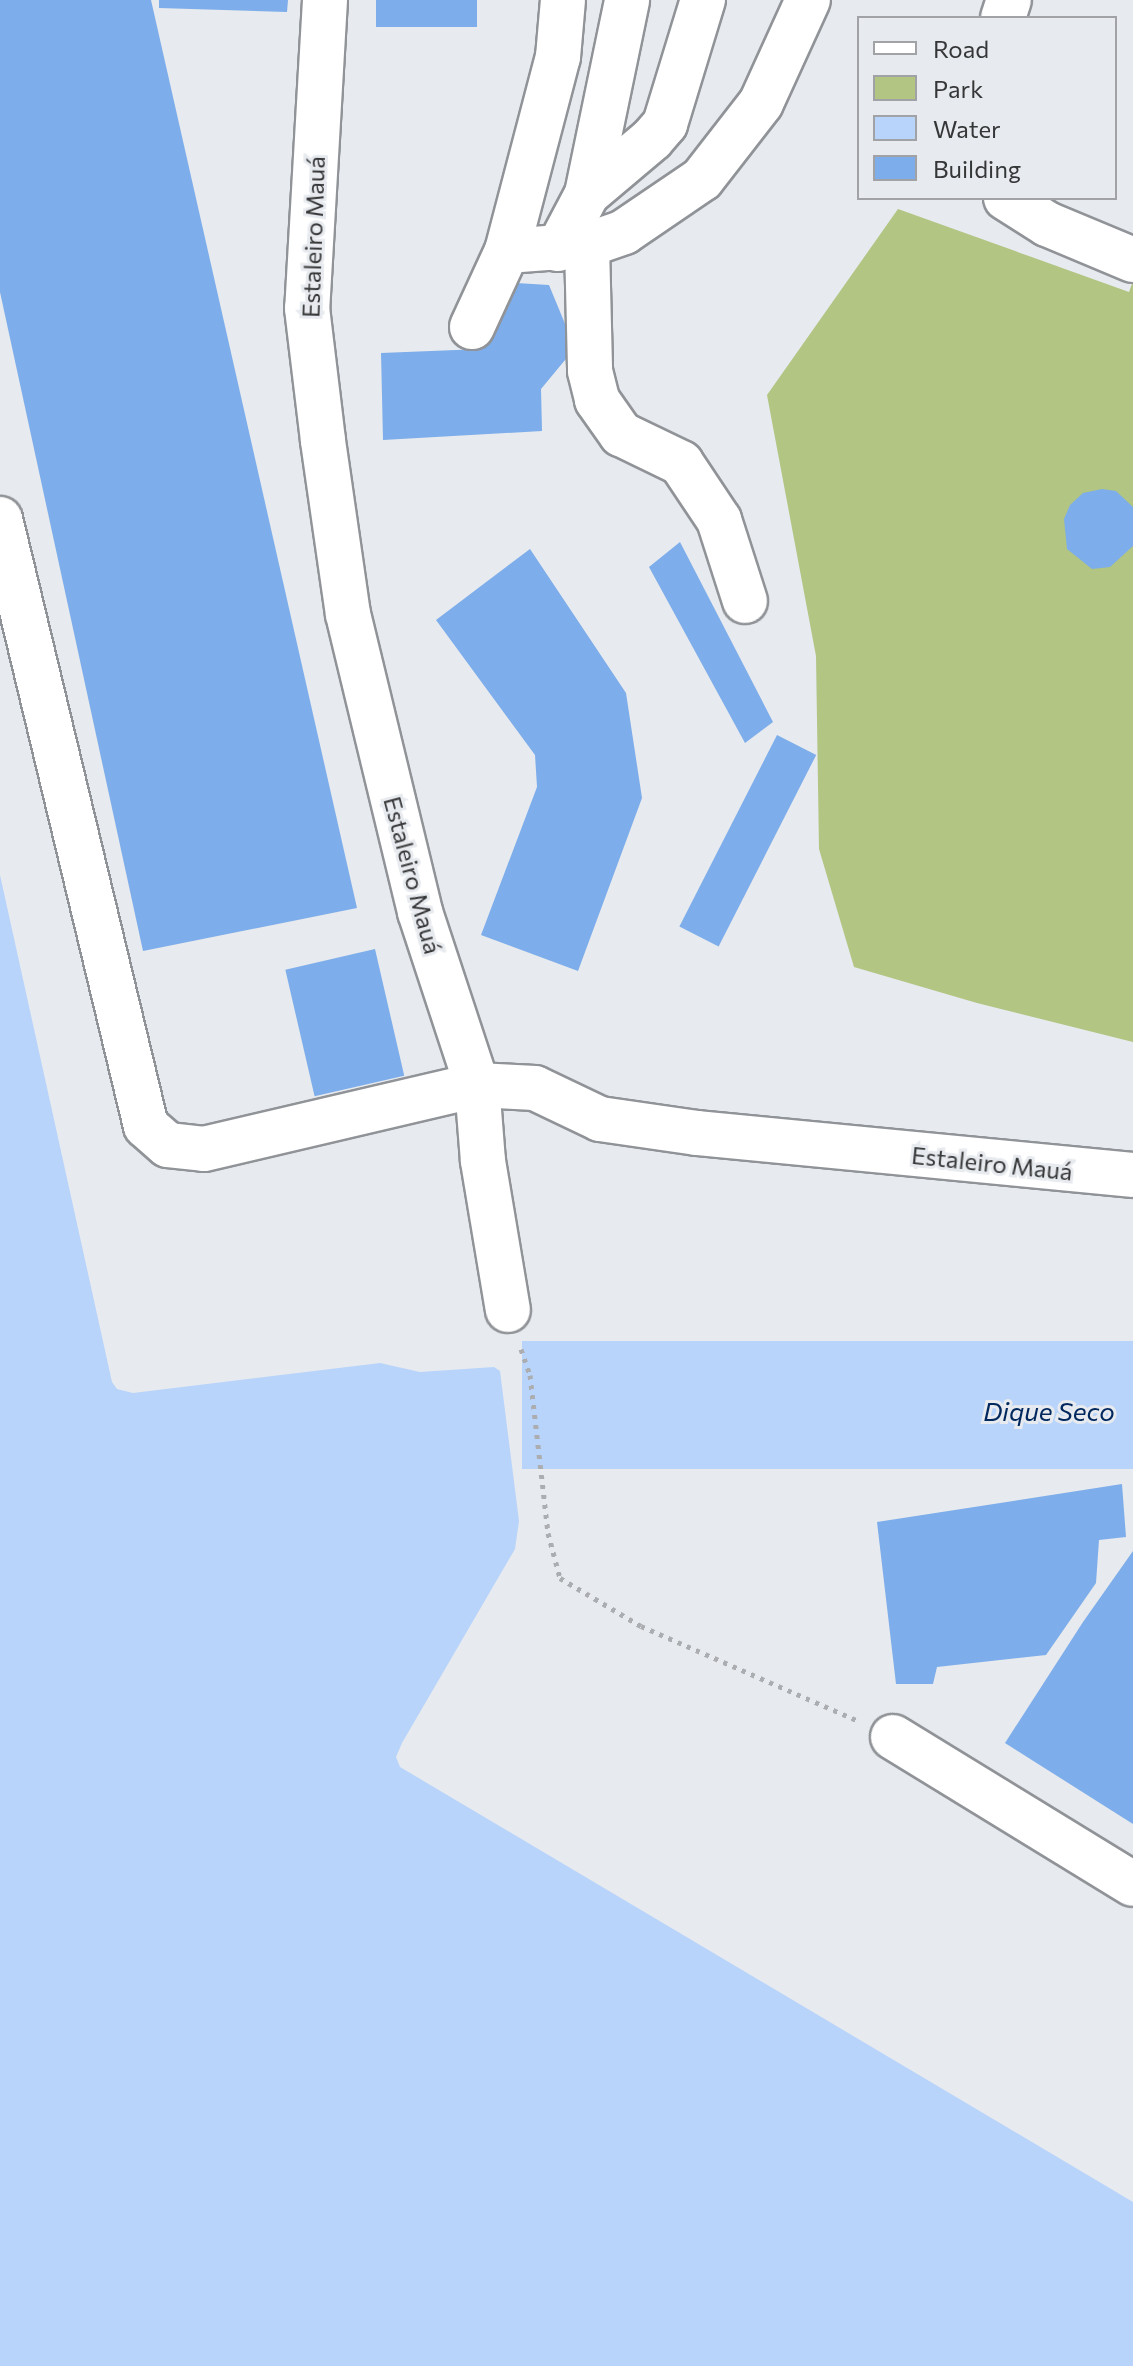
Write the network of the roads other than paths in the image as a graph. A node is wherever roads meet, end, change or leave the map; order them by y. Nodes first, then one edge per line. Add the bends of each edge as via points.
1 (325, 0) edge
2 (563, 0) edge
3 (627, 0) edge
4 (703, 0) edge
5 (808, 0) edge
6 (587, 194) junction
7 (1009, 200) edge
8 (572, 247) junction
9 (507, 251) junction
10 (1133, 260) edge
11 (472, 327) dead end
12 (0, 519) edge
13 (745, 601) dead end
14 (477, 1085) junction
15 (1133, 1175) edge
16 (508, 1310) dead end
17 (893, 1737) road end
18 (1133, 1884) edge

1 - 14 lane, Estaleiro Mauá via 307,308 323,441 348,614 420,912
2 - 9 lane via 558,57
3 - 6 lane
4 - 6 lane via 665,124
5 - 8 lane via 761,103 702,179 624,232
6 - 8 lane
7 - 10 lane via 1047,224
8 - 9 lane
8 - 13 lane via 597,400 621,434 681,463 719,520
9 - 11 lane
12 - 14 lane via 146,1126 168,1145 204,1149
14 - 15 lane, Estaleiro Mauá via 535,1088 600,1119 697,1133
14 - 16 lane via 483,1161
17 - 18 lane

